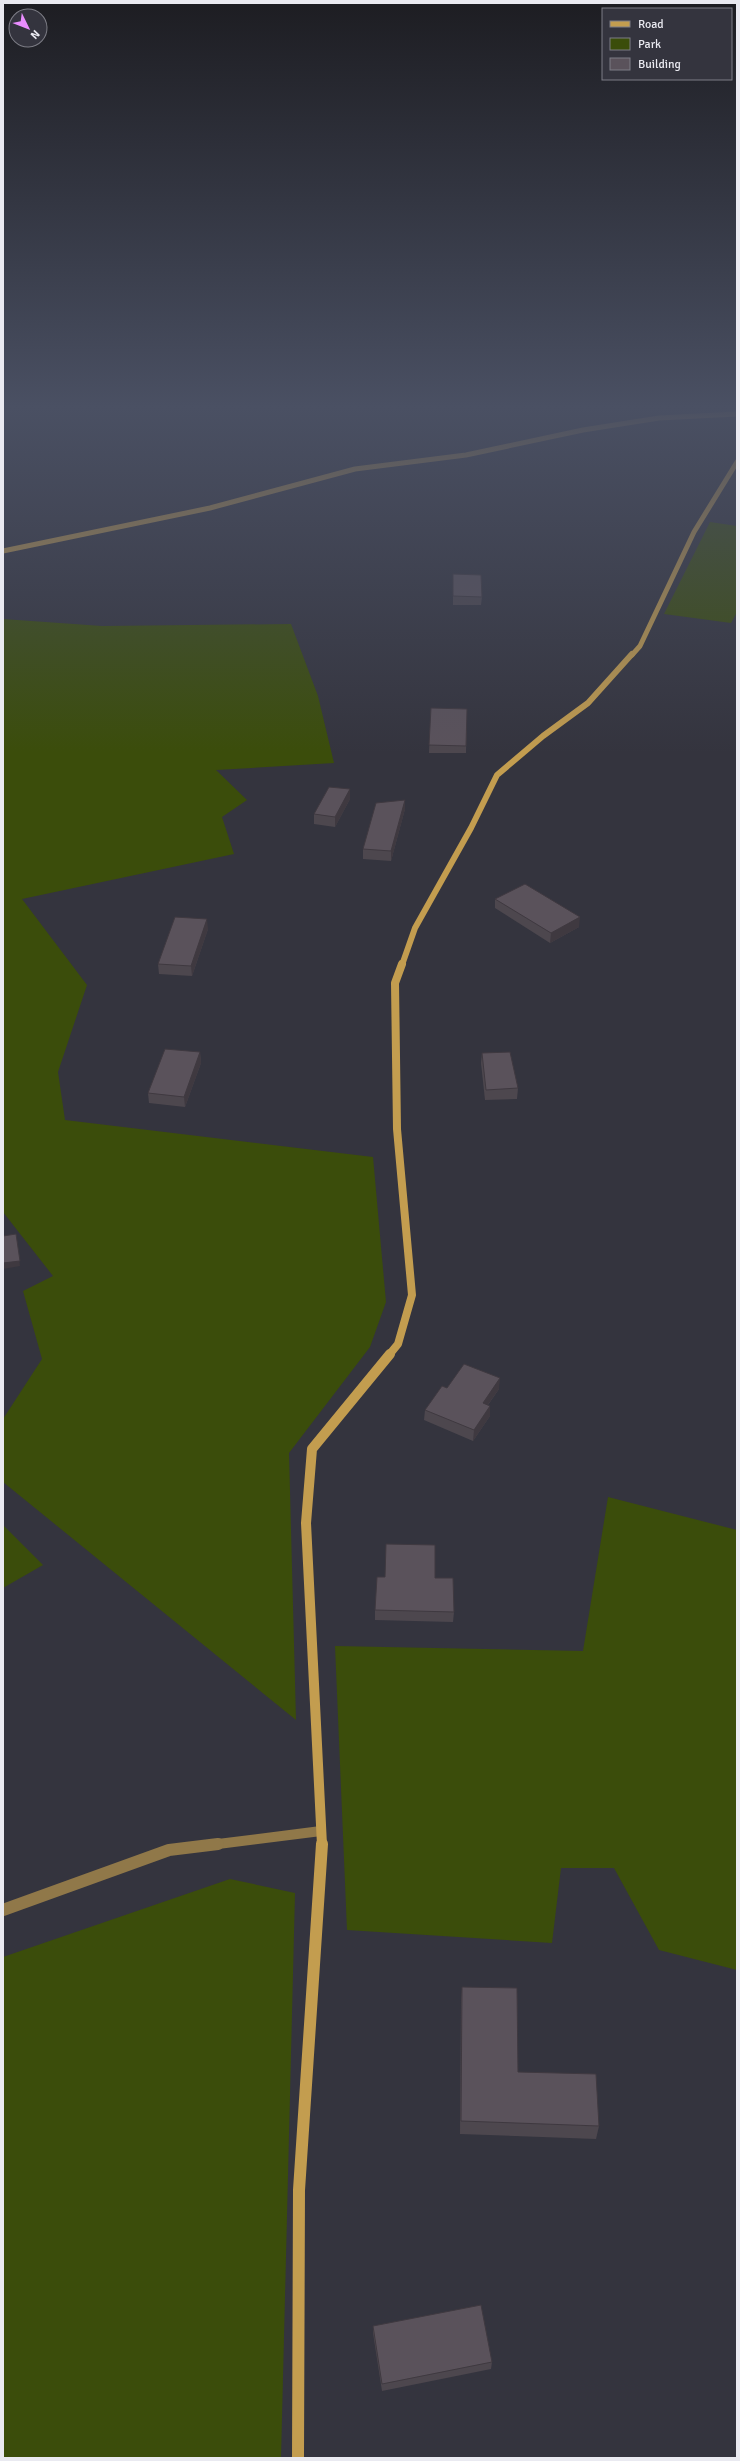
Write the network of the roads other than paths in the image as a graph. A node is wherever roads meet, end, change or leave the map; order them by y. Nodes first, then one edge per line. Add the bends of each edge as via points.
1 (134, 524) edge
2 (699, 524) edge
3 (3, 551) edge
4 (321, 1831) junction
5 (3, 1910) edge
6 (298, 2458) edge

1 - 3 street
2 - 4 street via 640,646 588,703 543,736 497,775 471,828 415,928 394,983 396,1129 412,1295 398,1344 312,1449 306,1524
4 - 5 lane via 169,1850
4 - 6 street via 322,1849 299,2190

